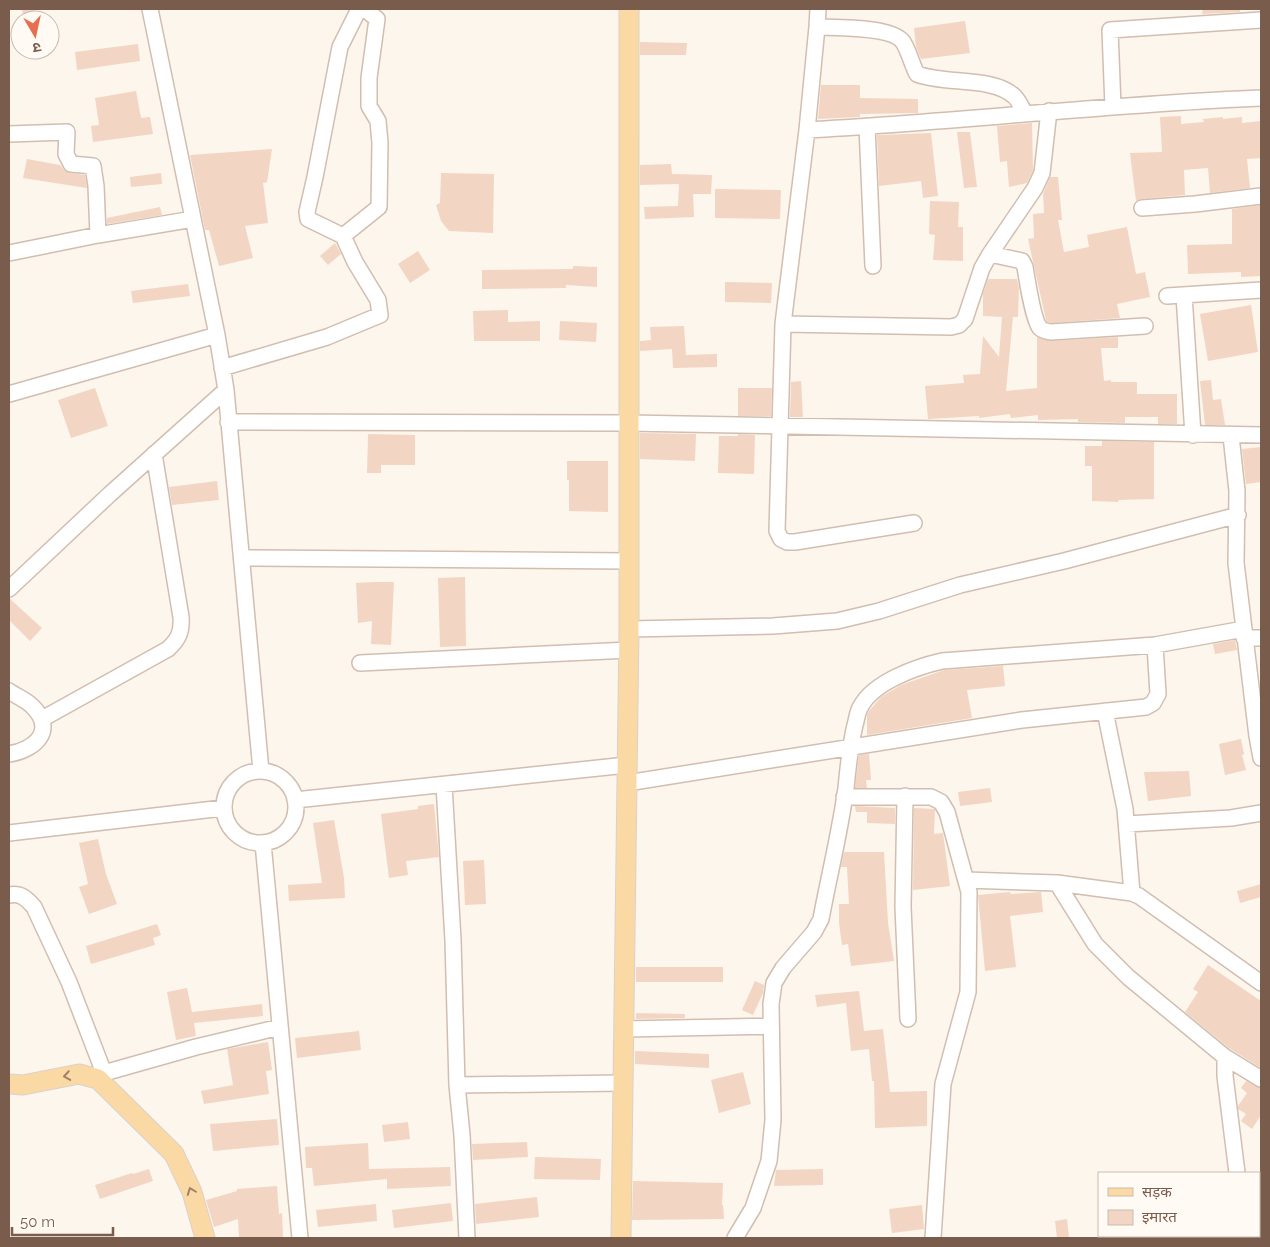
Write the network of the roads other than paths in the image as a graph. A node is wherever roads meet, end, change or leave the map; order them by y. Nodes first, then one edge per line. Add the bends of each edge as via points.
1 (150, 9) edge
2 (359, 9) edge
3 (365, 9) edge
4 (629, 9) edge
5 (818, 9) edge
6 (1261, 20) edge
7 (817, 27) junction
8 (1261, 98) edge
9 (1113, 107) junction
10 (1050, 111) junction
11 (1025, 114) junction
12 (867, 126) junction
13 (806, 130) junction
14 (9, 134) edge
15 (1261, 196) edge
16 (1142, 208) dead end
17 (193, 219) junction
18 (98, 235) junction
19 (343, 236) junction
20 (9, 253) edge
21 (990, 254) junction
22 (873, 266) dead end
23 (1261, 290) edge
24 (1184, 295) junction
25 (1166, 296) dead end
26 (783, 324) junction
27 (1145, 326) dead end
28 (217, 335) junction
29 (222, 368) junction
30 (226, 390) junction
31 (9, 394) edge
32 (228, 422) junction
33 (629, 423) junction
34 (779, 426) junction
35 (1201, 435) junction
36 (1261, 435) edge
37 (1231, 436) junction
38 (154, 454) junction
39 (1238, 515) junction
40 (914, 523) dead end
41 (242, 558) junction
42 (628, 560) junction
43 (9, 590) edge
44 (630, 629) junction
45 (1244, 634) junction
46 (1261, 638) edge
47 (1155, 645) junction
48 (629, 650) junction
49 (360, 663) dead end
50 (9, 691) edge
51 (1105, 712) junction
52 (42, 719) junction
53 (850, 747) junction
54 (9, 754) edge
55 (1261, 758) edge
56 (261, 771) junction
57 (627, 774) junction
58 (444, 784) junction
59 (904, 796) junction
60 (844, 797) junction
61 (295, 800) junction
62 (223, 808) junction
63 (1261, 812) edge
64 (1126, 824) junction
65 (9, 832) edge
66 (263, 843) junction
67 (966, 880) junction
68 (1058, 883) junction
69 (1132, 893) junction
70 (9, 895) edge
71 (1261, 983) edge
72 (908, 1019) dead end
73 (771, 1026) junction
74 (280, 1027) junction
75 (624, 1029) junction
76 (1225, 1057) junction
77 (101, 1076) junction
78 (1261, 1079) edge
79 (623, 1083) junction
80 (9, 1084) edge
81 (457, 1085) junction
82 (1237, 1172) edge
83 (205, 1238) edge
84 (300, 1238) edge
85 (467, 1238) edge
86 (621, 1238) edge
87 (736, 1238) edge
88 (933, 1238) edge

1 - 17 street
2 - 19 street via 340,47 307,212 308,219
3 - 19 street via 377,19 368,106 378,121 379,207
4 - 33 main road
5 - 7 street
6 - 9 street via 1110,30
7 - 11 street via 894,35 903,42 917,74 992,85 1016,98
7 - 13 street
8 - 9 street
9 - 10 street
10 - 11 street
10 - 21 street via 1042,173
11 - 12 street
12 - 13 street
12 - 22 street
13 - 26 street
14 - 18 street via 67,132 66,154 71,164 93,166
15 - 16 street
17 - 18 street
17 - 28 street
18 - 20 street
19 - 29 street via 378,300 380,315 327,337
21 - 26 street via 965,319 951,328
21 - 27 street via 1022,261 1034,315 1043,330
23 - 24 street
24 - 25 street
24 - 35 street
26 - 34 street
28 - 29 street
28 - 31 street
29 - 30 street
30 - 32 street
30 - 38 street
32 - 33 street
32 - 41 street
33 - 34 street
33 - 42 main road
34 - 35 street
34 - 40 street via 776,517 780,539 795,542
35 - 37 street
36 - 37 street
37 - 39 street
38 - 43 street
38 - 52 street via 182,629 168,649
39 - 44 street via 960,585 837,621
39 - 45 street via 1236,563
41 - 42 street
41 - 56 street
42 - 44 main road
44 - 48 main road
45 - 46 street
45 - 47 street
45 - 55 street
47 - 51 street via 1157,699 1146,707
47 - 53 street via 966,658 923,666 883,685 866,700 858,713
48 - 49 street
48 - 57 main road
50 - 52 street via 32,706
51 - 53 street via 1022,720
51 - 64 street
52 - 54 street via 40,737 34,745
53 - 57 street
53 - 60 street
56 - 61 street via 283,780
56 - 62 street via 239,777 230,786
57 - 58 street
57 - 75 main road
58 - 61 street
58 - 81 street
59 - 60 street
59 - 67 street via 931,797 942,802
59 - 72 street via 903,908
60 - 73 street via 821,919 774,983
61 - 66 street via 292,824 284,834
62 - 65 street
62 - 66 street via 225,819 236,834 251,842
63 - 64 street via 1231,818
64 - 69 street
66 - 74 street
67 - 68 street
67 - 88 street via 969,892 968,992 943,1084
68 - 69 street
68 - 76 street via 1095,944 1128,977
69 - 71 street
70 - 77 street via 26,897 34,907 69,982
73 - 75 street
73 - 87 street via 769,1161 753,1208
74 - 77 street via 196,1047
74 - 84 street
75 - 79 main road
76 - 78 street
76 - 82 street
77 -> 80 main road via 79,1074 23,1085
83 -> 77 main road via 192,1192 174,1154
79 - 81 street
79 - 86 main road
81 - 85 street

